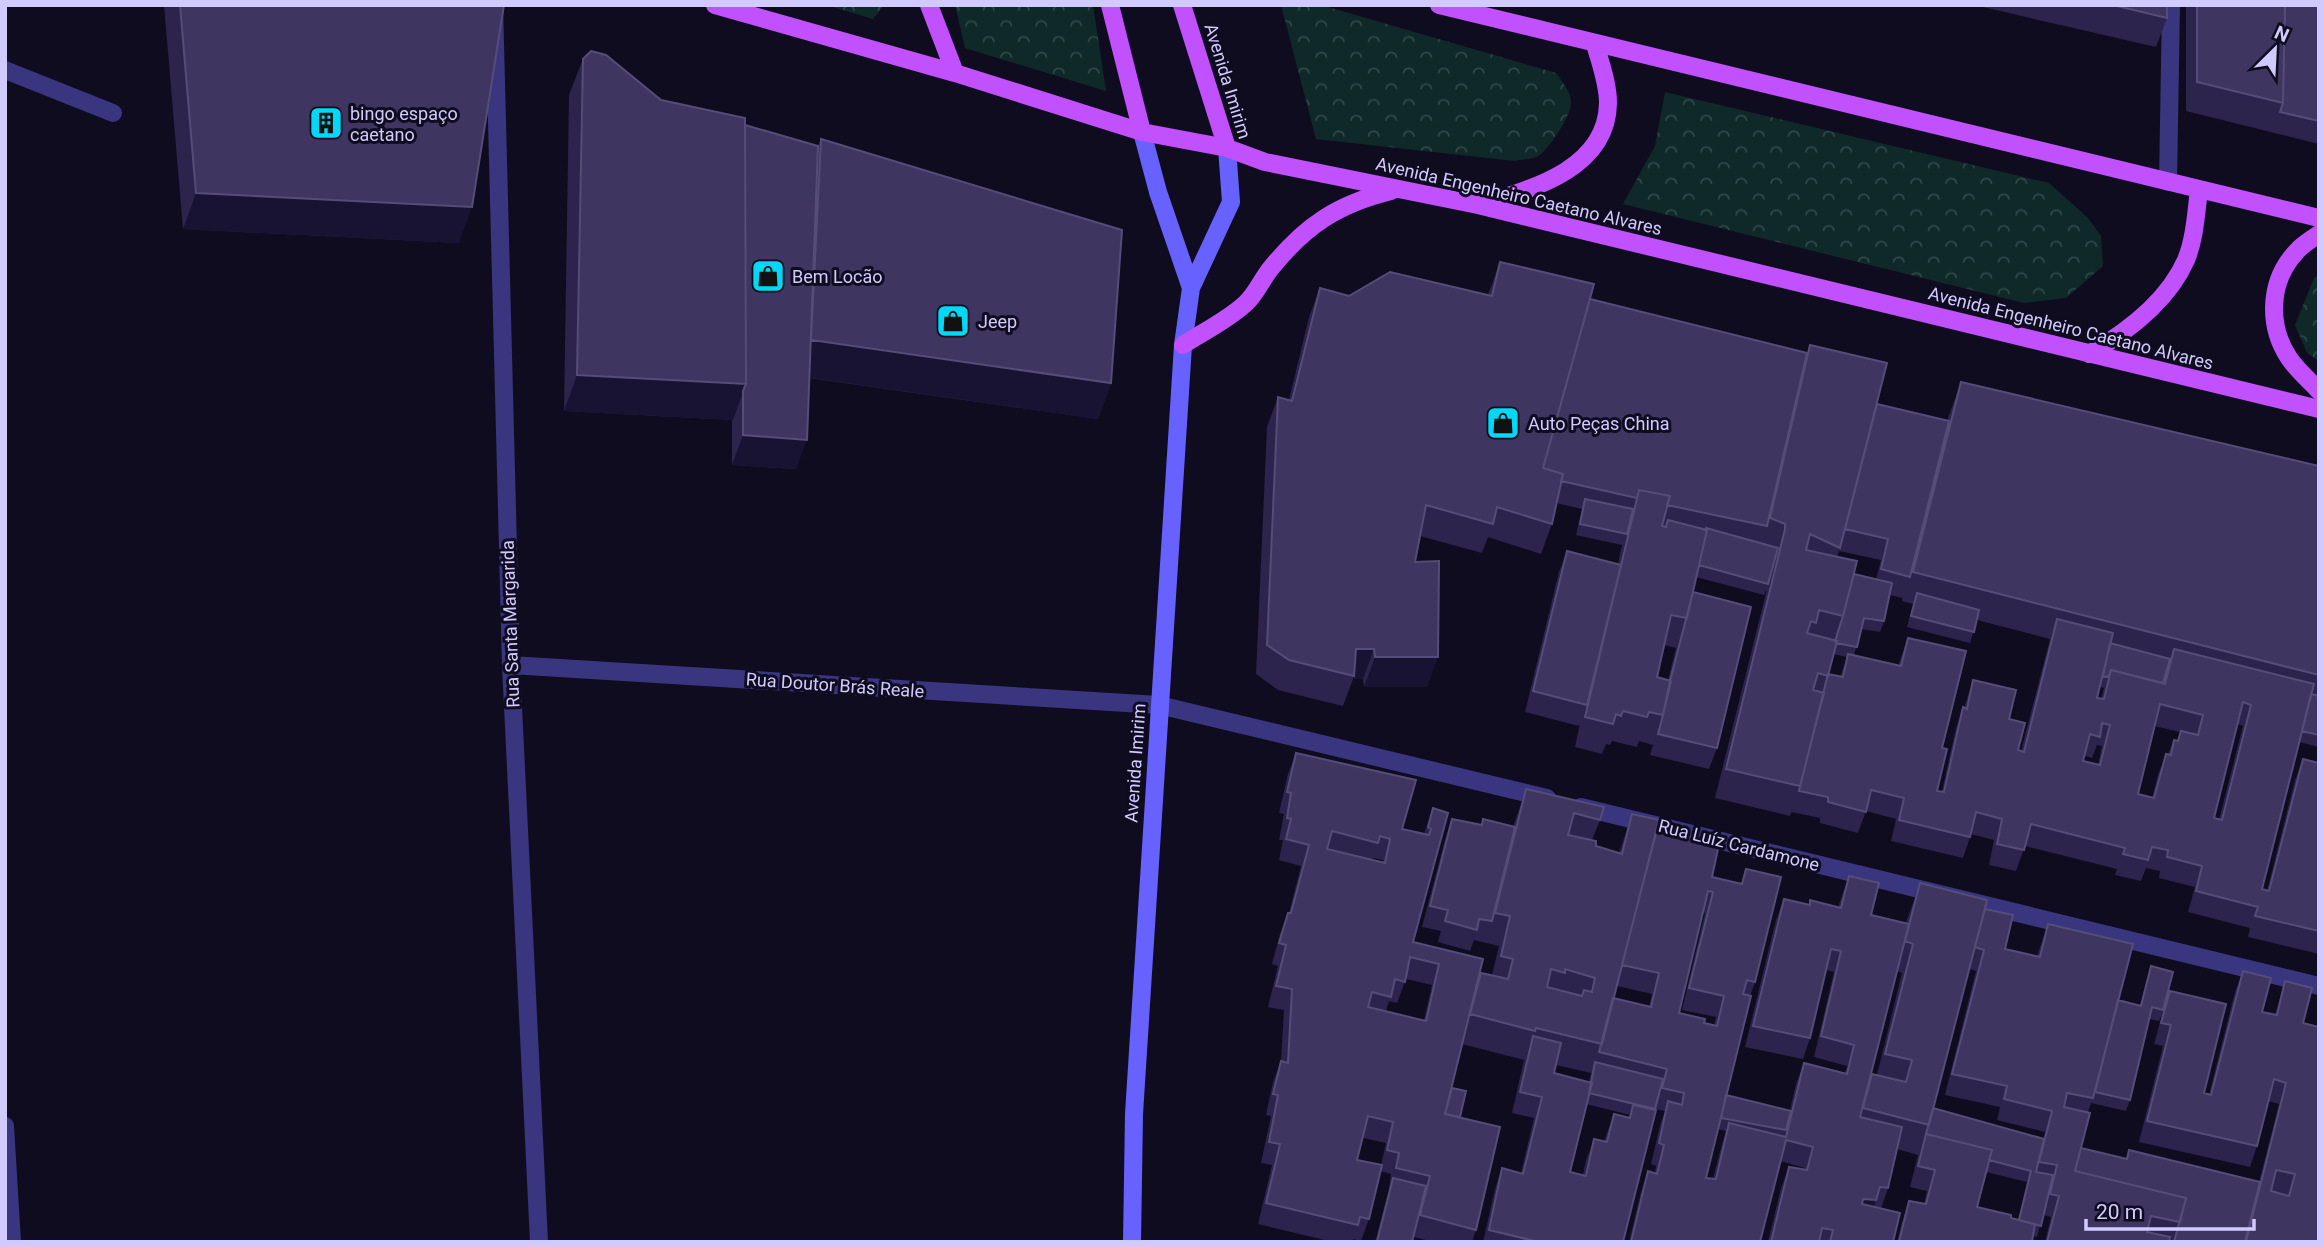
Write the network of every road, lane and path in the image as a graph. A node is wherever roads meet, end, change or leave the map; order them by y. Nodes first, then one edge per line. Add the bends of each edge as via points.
1 (494, 5) edge
2 (715, 5) edge
3 (929, 5) edge
4 (1110, 5) edge
5 (1182, 5) edge
6 (1438, 5) edge
7 (2171, 5) edge
8 (1595, 44) junction
9 (5, 70) edge
10 (955, 73) junction
11 (113, 113) dead end
12 (1142, 132) junction
13 (1227, 148) junction
14 (2168, 182) junction
15 (1398, 189) junction
16 (2199, 190) junction
17 (1478, 205) junction
18 (2319, 218) edge
19 (2319, 234) edge
20 (1191, 288) junction
21 (1183, 345) junction
22 (2089, 354) junction
23 (2319, 391) edge
24 (2319, 409) edge
25 (511, 665) junction
26 (1159, 705) junction
27 (2319, 986) edge
28 (5, 1126) edge
29 (12, 1242) edge
30 (539, 1242) edge
31 (1132, 1242) edge

1 - 25 street, Rua Santa Margarida
2 - 10 main road, Avenida Engenheiro Caetano Alvares
3 - 10 main road
4 - 12 main road, Avenida Imirim
5 - 13 main road, Avenida Imirim
6 - 8 main road
7 - 14 street
8 - 14 main road
8 - 17 main road via 1608,104 1594,146 1566,173 1545,184
9 - 11 street
10 - 12 main road, Avenida Engenheiro Caetano Alvares
12 - 13 main road, Avenida Engenheiro Caetano Alvares
12 - 20 main road, Avenida Imirim
13 - 15 main road, Avenida Engenheiro Caetano Alvares via 1265,162
13 - 20 main road, Avenida Imirim via 1231,202
14 - 16 main road
15 - 17 main road, Avenida Engenheiro Caetano Alvares
15 - 21 main road via 1332,212 1299,237 1247,303
16 - 18 main road
16 - 22 main road via 2192,238 2174,282 2134,323
17 - 22 main road, Avenida Engenheiro Caetano Alvares
19 - 23 main road via 2284,267 2275,292 2273,319 2290,359
20 - 21 main road, Avenida Imirim
21 - 26 main road, Avenida Imirim
22 - 24 main road, Avenida Engenheiro Caetano Alvares
25 - 26 street, Rua Doutor Brás Reale
25 - 30 street, Rua Santa Margarida
26 - 27 street, Rua Luíz Cardamone
26 - 31 main road, Avenida Imirim via 1133,1114
28 - 29 street

